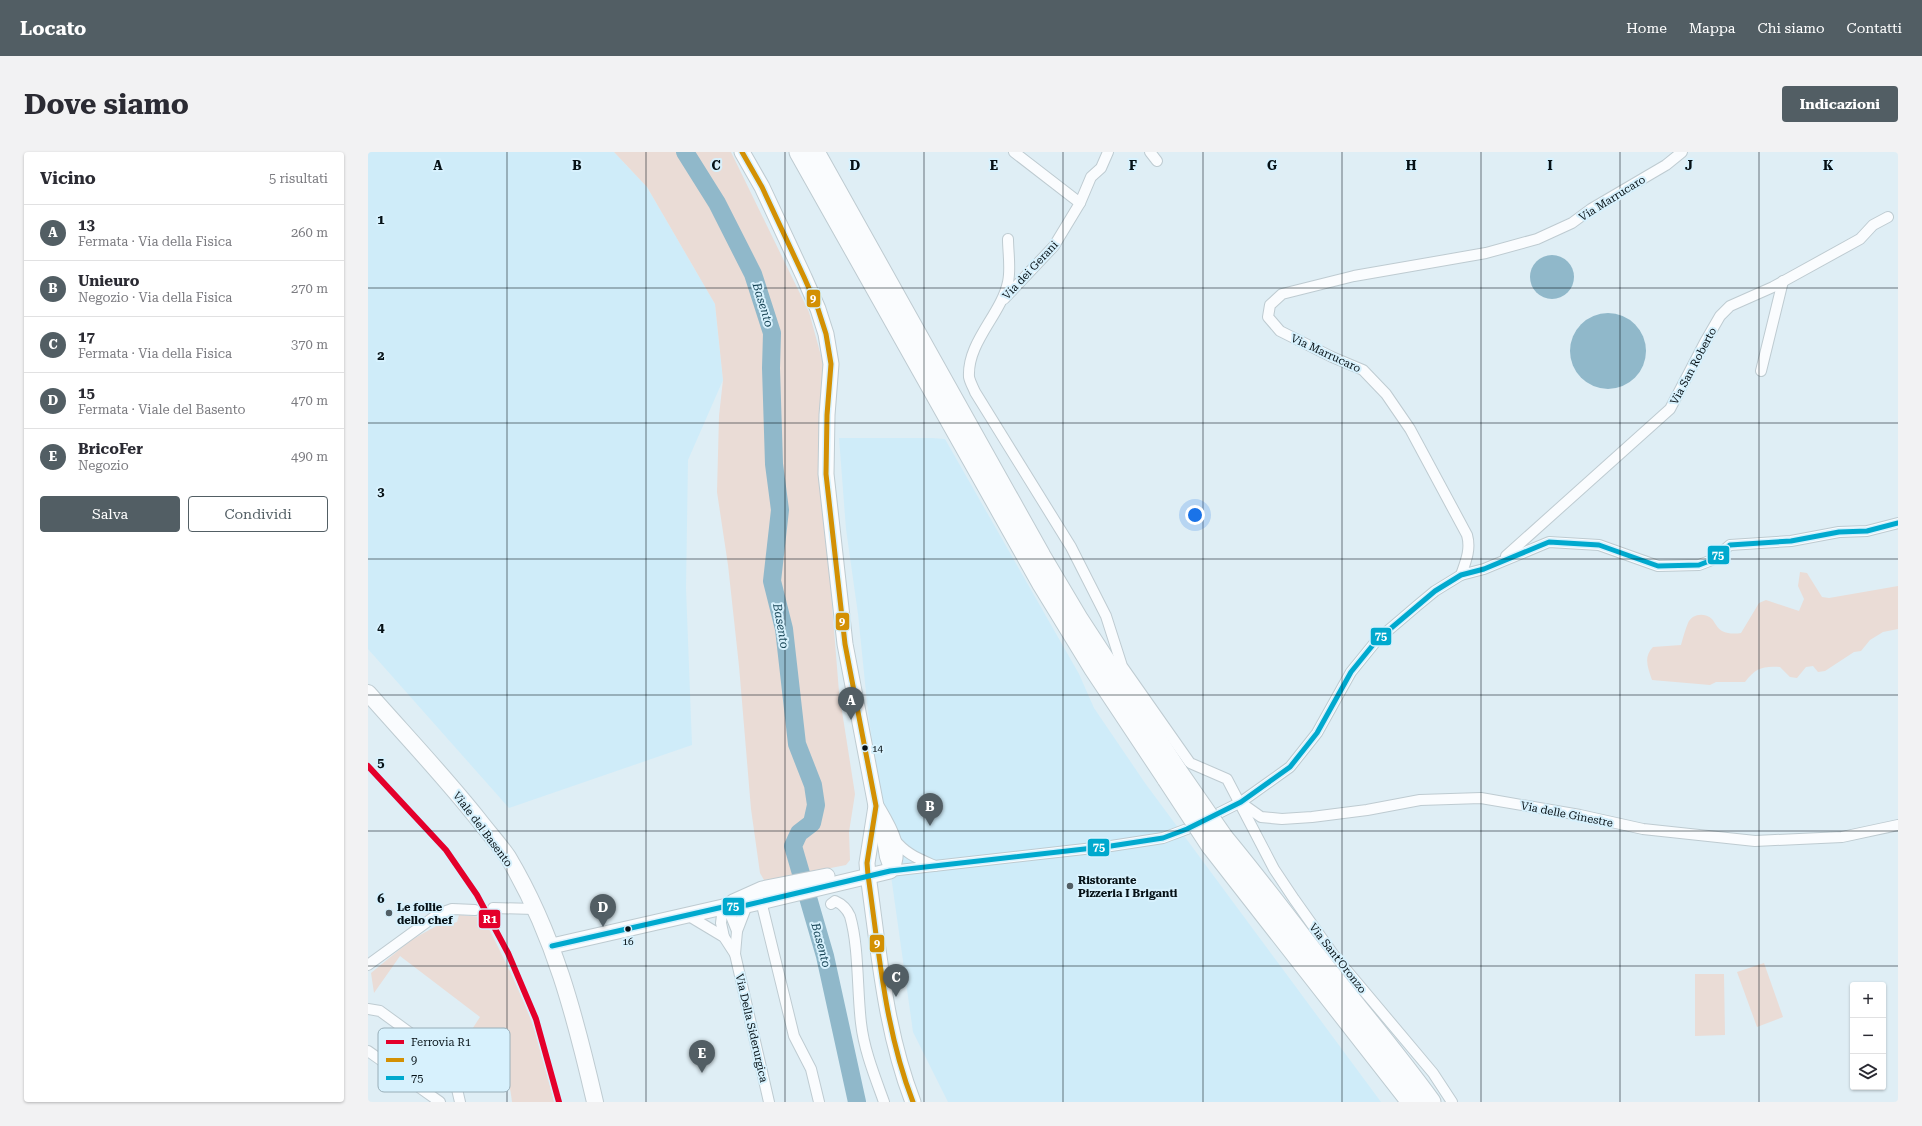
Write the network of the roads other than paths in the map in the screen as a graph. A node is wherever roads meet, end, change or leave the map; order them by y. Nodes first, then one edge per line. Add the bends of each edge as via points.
1 (742, 152) edge
2 (799, 152) edge
3 (815, 152) edge
4 (1014, 152) edge
5 (1108, 152) edge
6 (1150, 152) edge
7 (1682, 152) edge
8 (1157, 161) dead end
9 (1080, 203) junction
10 (1888, 217) dead end
11 (1008, 239) dead end
12 (1783, 281) junction
13 (1001, 302) junction
14 (1761, 371) dead end
15 (1898, 523) edge
16 (1500, 561) junction
17 (1461, 575) junction
18 (368, 693) edge
19 (1172, 776) junction
20 (1240, 802) junction
21 (876, 806) junction
22 (1898, 825) edge
23 (893, 838) junction
24 (1217, 842) junction
25 (935, 866) junction
26 (890, 871) junction
27 (868, 876) junction
28 (764, 897) junction
29 (830, 904) dead end
30 (724, 907) junction
31 (493, 908) tunnel mouth
32 (535, 909) junction
33 (475, 910) tunnel mouth
34 (689, 916) junction
35 (737, 931) junction
36 (724, 937) junction
37 (552, 946) junction
38 (735, 954) junction
39 (368, 965) edge
40 (368, 1009) edge
41 (403, 1028) edge
42 (368, 1051) edge
43 (378, 1058) edge
44 (426, 1092) edge
45 (458, 1092) edge
46 (440, 1102) edge
47 (460, 1102) edge
48 (595, 1102) edge
49 (769, 1102) edge
50 (819, 1102) edge
51 (884, 1102) edge
52 (913, 1102) edge
53 (1411, 1102) edge
54 (1430, 1102) edge
55 (1452, 1102) edge

1 - 21 street via 762,186 804,277 826,334 831,364 827,415 828,489 845,644
2 - 19 highway via 1042,584 1094,670
3 - 19 highway via 1041,556
4 - 9 street
5 - 9 street, Via dei Gerani via 1101,168 1091,177
6 - 8 street
7 - 17 street, Via Marrucaro via 1666,165 1572,223 1537,239 1486,253 1354,276 1282,294 1270,305 1268,317 1280,331 1363,370 1386,394 1410,429 1467,535 1468,554
9 - 13 street, Via dei Gerani via 1054,246
10 - 12 street, Via San Roberto via 1873,225 1860,239
11 - 13 street, Via dei Gerani via 1008,281
12 - 14 street
12 - 16 street, Via San Roberto via 1730,306 1720,316 1670,409
13 - 20 street, Via Sant'Oronzo via 980,339 970,364 969,379 975,392 1071,547 1106,616 1122,666 1190,763 1227,779
15 - 16 street via 1867,531 1839,532 1792,541 1730,545 1712,560 1699,565 1658,566 1599,545 1550,542
16 - 17 street via 1484,569
17 - 20 street via 1435,591 1377,640 1351,672 1317,733 1290,768
18 - 32 main road, Viale del Basento via 459,795 507,857
19 - 24 highway, bridge
20 - 22 street, Via delle Ginestre via 1261,817 1282,819 1359,811 1420,800 1481,798 1643,829 1755,841 1842,838
20 - 25 street via 1187,829 1163,838
20 - 55 street, Via Sant'Oronzo via 1274,869 1333,954 1433,1073
21 - 23 street
21 - 26 street
21 - 27 street via 867,863
23 - 25 street via 910,855
23 - 26 street via 896,857
24 - 53 highway
24 - 54 highway via 1254,873 1329,972 1406,1067
25 - 26 street
26 - 27 street
27 - 28 street via 845,878
27 - 52 street via 883,989 898,1056
28 - 30 street
28 - 30 street via 748,894
28 - 35 street, Via Della Siderurgica
28 - 50 street via 794,1036 811,1069
29 - 51 street via 835,901 843,904 850,915 861,1024
30 - 34 street
30 - 35 street, Via Della Siderurgica
30 - 36 street, Via Della Siderurgica via 721,917
31 - 32 street
32 - 37 main road, Viale del Basento
33 - 39 street via 452,909 438,914
34 - 36 street, Via Della Siderurgica
34 - 37 street
35 - 38 street, Via Della Siderurgica
36 - 38 street, Via Della Siderurgica
37 - 48 main road, Viale del Basento via 577,1025
38 - 49 street, Via Della Siderurgica
40 - 41 street via 380,1011
42 - 43 street
44 - 46 street
45 - 47 street

